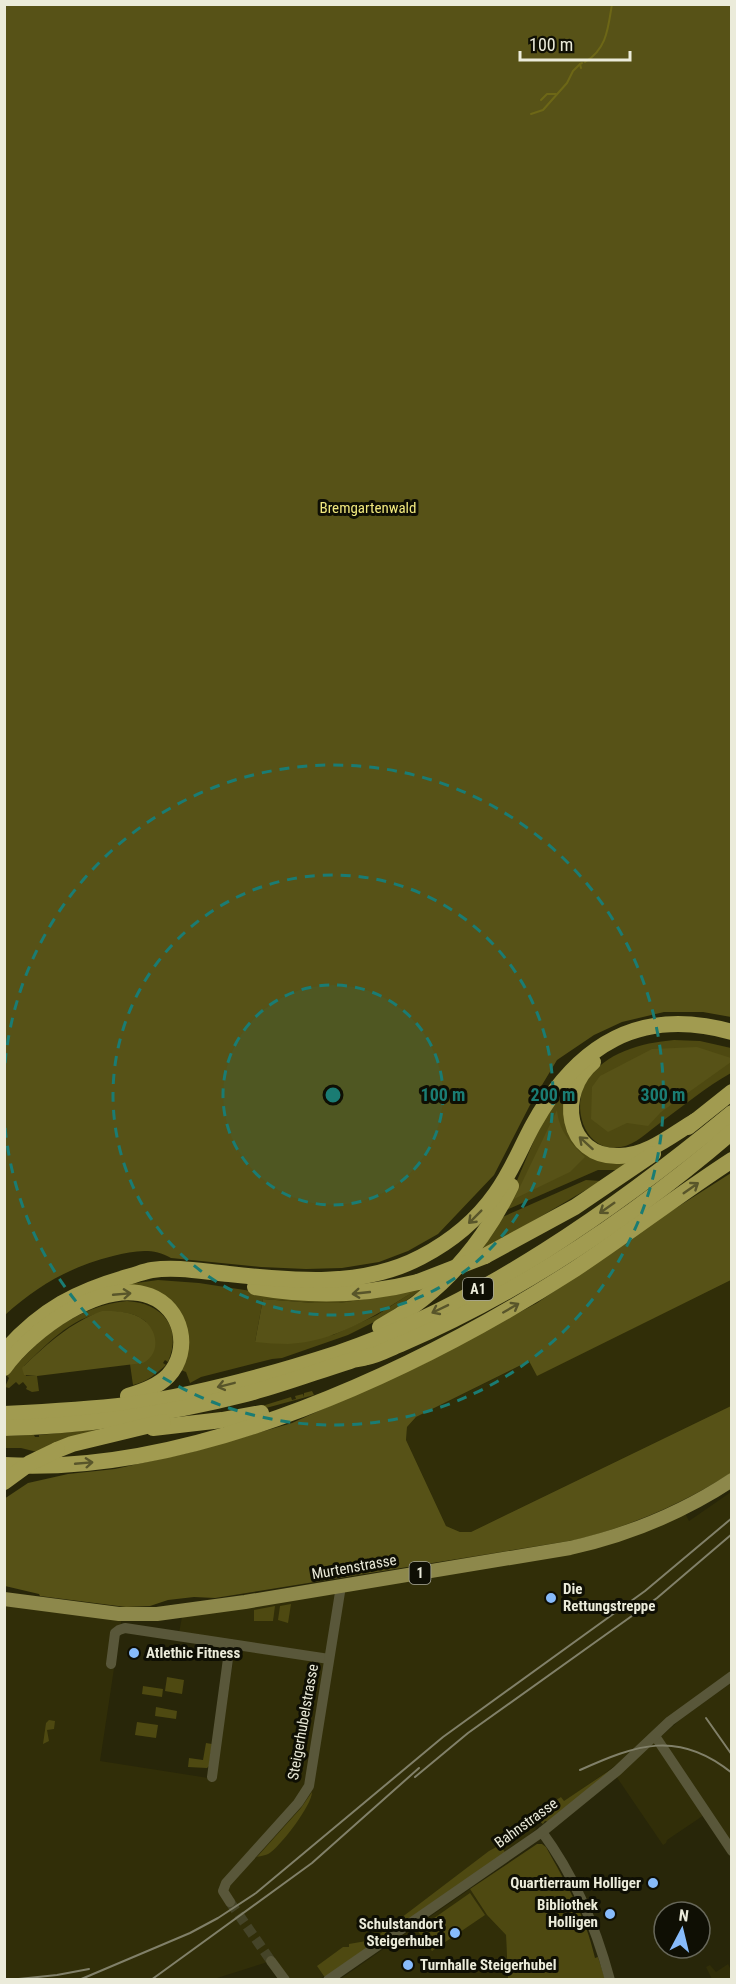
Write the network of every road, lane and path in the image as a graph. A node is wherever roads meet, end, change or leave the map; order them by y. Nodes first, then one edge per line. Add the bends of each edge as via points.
1 (732, 1032) edge
2 (732, 1040) edge
3 (732, 1092) edge
4 (550, 1097) junction
5 (732, 1113) edge
6 (695, 1121) junction
7 (732, 1132) edge
8 (732, 1160) edge
9 (129, 1277) junction
10 (4, 1352) edge
11 (369, 1357) junction
12 (403, 1364) junction
13 (4, 1368) edge
14 (283, 1369) junction
15 (42, 1412) junction
16 (4, 1414) edge
17 (4, 1428) edge
18 (133, 1429) junction
19 (4, 1464) edge
20 (732, 1480) edge
21 (4, 1482) edge
22 (341, 1586) junction
23 (4, 1599) edge
24 (230, 1644) junction
25 (329, 1659) junction
26 (111, 1664) dead end
27 (732, 1676) edge
28 (655, 1736) junction
29 (212, 1777) dead end
30 (542, 1832) junction
31 (732, 1851) edge
32 (230, 1902) tunnel mouth
33 (272, 1961) tunnel mouth
34 (285, 1980) edge
35 (328, 1980) edge
36 (610, 1980) edge

1 - 4 highway via 678,1024 628,1033 585,1057
6 -> 2 highway via 641,1152 610,1156 594,1150 579,1136 571,1120 570,1101 575,1084 590,1064 630,1040 677,1032
3 - 6 highway
4 -> 9 highway via 488,1203 453,1237 412,1261 377,1273 324,1280 173,1269
4 - 14 highway via 494,1218 476,1246 445,1279 383,1325
5 -> 14 highway, A1 via 629,1193 504,1275 396,1329 338,1353
6 -> 9 highway, bridge via 595,1194 539,1228 485,1256 418,1281 370,1292 330,1295 290,1293 192,1276
7 - 11 highway, A1 via 637,1206 542,1270 457,1318
12 -> 8 highway via 557,1280
9 - 10 highway via 94,1287 58,1305
11 - 17 highway, A1 via 246,1394 187,1407 94,1422
11 - 18 highway via 357,1366 316,1381
12 - 18 highway via 272,1410 216,1421
19 -> 12 highway via 81,1464 175,1447 306,1406
13 -> 15 highway via 46,1327 105,1296 128,1292 149,1296 172,1313 180,1330 182,1349 173,1370 159,1383 121,1398 71,1403
14 -> 15 highway, A1 via 146,1401
15 - 16 highway, A1
18 - 21 highway, bridge via 57,1449
20 - 22 main road, Murtenstrasse / 1 via 671,1514 595,1542
22 - 23 main road, Murtenstrasse / 1 via 145,1615
22 - 25 street, Steigerhubelstrasse
24 - 25 street
24 - 26 street via 121,1629 115,1633
24 - 29 street
25 - 32 street, Steigerhubelstrasse via 307,1791 226,1883 223,1891
27 - 28 street, Bahnstrasse
28 - 30 street, Bahnstrasse
28 - 31 street
30 - 35 street, Bahnstrasse
30 - 36 street via 583,1903
33 - 34 street

